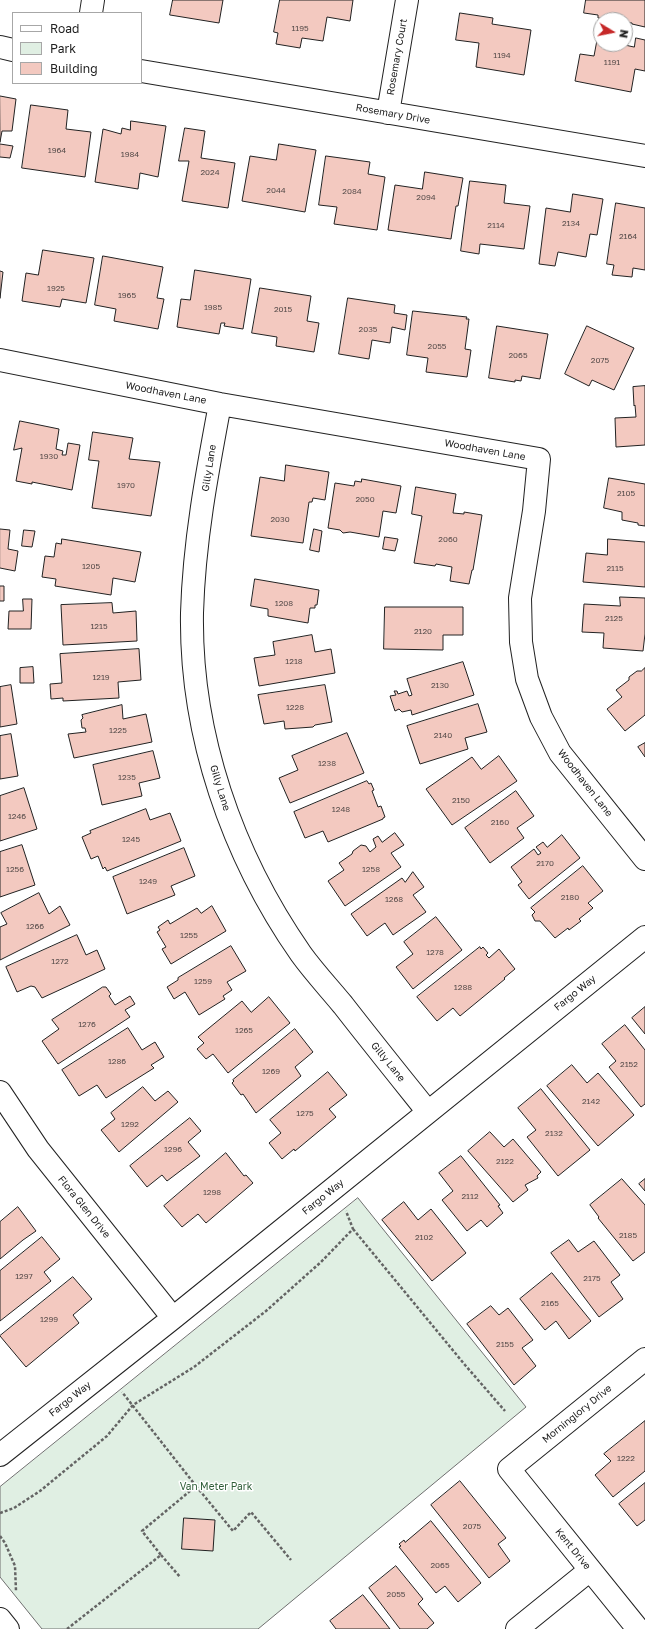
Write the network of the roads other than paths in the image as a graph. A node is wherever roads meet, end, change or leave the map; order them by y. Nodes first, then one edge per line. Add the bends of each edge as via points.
1 (93, 0) edge
2 (407, 0) edge
3 (91, 12) edge
4 (0, 47) edge
5 (12, 50) edge
6 (142, 71) edge
7 (388, 113) junction
8 (645, 156) edge
9 (0, 360) edge
10 (220, 404) junction
11 (645, 859) edge
12 (645, 937) edge
13 (0, 1092) edge
14 (428, 1112) junction
15 (173, 1318) junction
16 (645, 1359) edge
17 (0, 1455) edge
18 (509, 1469) joint
19 (590, 1570) junction
20 (0, 1618) edge
21 (8, 1629) edge
22 (517, 1629) edge
23 (638, 1629) edge

1 - 3 street
2 - 7 street, Rosemary Court
4 - 5 street
6 - 7 street, Rosemary Drive
7 - 8 street, Rosemary Drive
9 - 10 street, Woodhaven Lane
10 - 11 street, Woodhaven Lane via 539,459 534,511 520,598 521,642 527,679 541,718 560,753
10 - 14 street, Gilly Lane via 199,527 192,614 196,681 204,733 219,791 240,848 268,902 302,954
12 - 14 street, Fargo Way
13 - 15 street, Flora Glen Drive via 38,1149
14 - 15 street, Fargo Way
15 - 17 street, Fargo Way
16 - 18 street, Morninglory Drive
18 - 19 street, Kent Drive
19 - 22 street
19 - 23 street, Kent Drive
20 - 21 street

